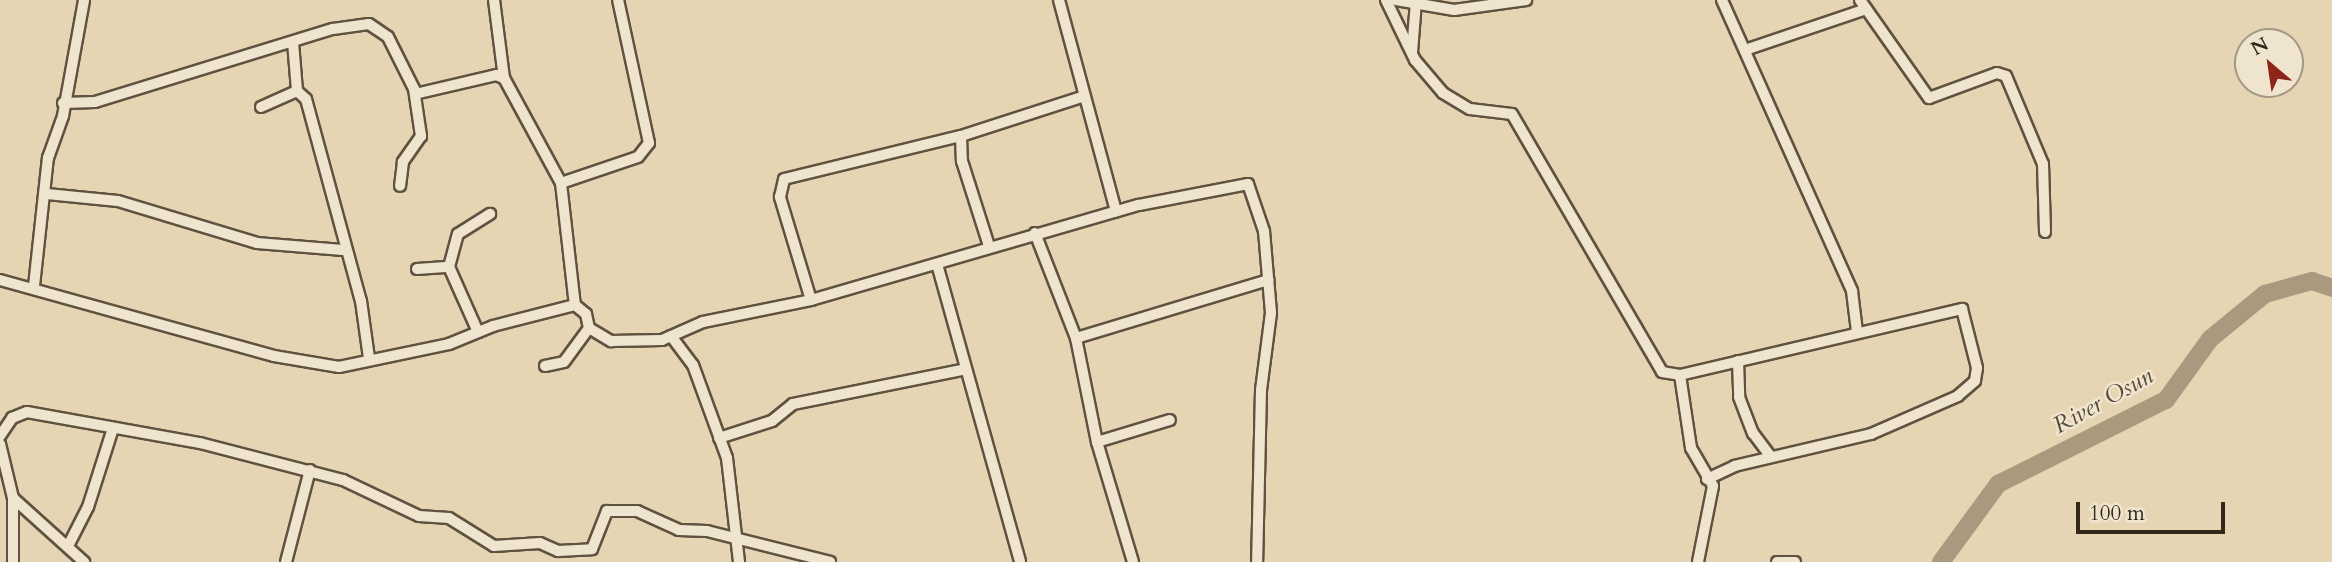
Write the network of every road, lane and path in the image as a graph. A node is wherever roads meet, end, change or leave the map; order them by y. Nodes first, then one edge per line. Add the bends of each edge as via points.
1 (84, 0) edge
2 (494, 0) edge
3 (618, 0) edge
4 (1059, 0) edge
5 (1386, 0) edge
6 (1396, 0) edge
7 (1526, 0) edge
8 (1722, 0) edge
9 (1417, 4) edge
10 (1863, 5) edge
11 (293, 42) junction
12 (1745, 50) junction
13 (1412, 52) junction
14 (504, 78) junction
15 (297, 91) junction
16 (415, 94) junction
17 (1085, 96) junction
18 (64, 103) junction
19 (261, 107) dead end
20 (961, 136) junction
21 (561, 183) junction
22 (400, 186) dead end
23 (47, 194) junction
24 (1116, 211) junction
25 (490, 214) dead end
26 (2045, 232) dead end
27 (1035, 233) junction
28 (989, 246) junction
29 (343, 250) junction
30 (937, 264) junction
31 (449, 267) junction
32 (417, 269) dead end
33 (0, 280) edge
34 (1268, 280) junction
35 (34, 286) junction
36 (811, 300) junction
37 (575, 306) junction
38 (589, 328) junction
39 (478, 332) junction
40 (1857, 332) junction
41 (671, 336) junction
42 (1076, 338) junction
43 (369, 358) junction
44 (1738, 361) junction
45 (545, 366) dead end
46 (962, 370) junction
47 (1680, 375) junction
48 (1170, 420) dead end
49 (113, 428) junction
50 (0, 436) edge
51 (719, 438) junction
52 (1097, 442) junction
53 (0, 444) edge
54 (1772, 457) junction
55 (310, 470) junction
56 (1707, 479) junction
57 (13, 498) junction
58 (738, 538) junction
59 (68, 546) junction
60 (13, 562) edge
61 (84, 562) edge
62 (286, 562) edge
63 (739, 562) edge
64 (830, 562) edge
65 (1020, 562) edge
66 (1133, 562) edge
67 (1257, 562) edge
68 (1698, 562) edge
69 (1777, 562) edge
70 (1795, 562) edge

1 - 18 street
2 - 14 street
3 - 21 street via 649,143 639,157
4 - 17 street
5 - 13 street
6 - 9 street
7 - 9 street via 1454,10
8 - 12 street
9 - 13 street
10 - 12 street
10 - 26 street via 1892,37 1929,98 1997,73 2012,85 2043,164
11 - 15 street
11 - 16 street via 369,24 388,37
11 - 18 street via 94,102
12 - 40 street via 1853,291
13 - 47 street via 1423,71 1455,101 1512,114 1650,358 1662,372
14 - 16 street
14 - 21 street
15 - 19 street
15 - 29 street via 306,99
16 - 22 street via 421,136 403,162
17 - 20 street
17 - 24 street
18 - 23 street via 48,158
20 - 28 street via 962,161
20 - 36 street via 781,182 780,197
21 - 37 street
23 - 29 street via 118,201 257,243
23 - 35 street
24 - 27 street
24 - 34 street via 1248,184 1260,214
25 - 31 street via 458,234
27 - 28 street
27 - 42 street
28 - 30 street
29 - 43 street via 361,300
30 - 36 street
30 - 46 street
31 - 32 street
31 - 39 street
33 - 35 street
34 - 42 street
34 - 67 street via 1271,313 1261,390
35 - 43 street via 274,356 333,367
36 - 41 street via 704,322
37 - 38 street via 586,314
37 - 39 street
38 - 41 street via 627,344
38 - 45 street via 564,362
39 - 43 street via 449,344
40 - 44 street
40 - 54 street via 1962,309 1975,381 1958,396 1871,434
41 - 51 street via 693,365
42 - 52 street
44 - 47 street
44 - 54 street via 1739,397 1753,433
46 - 51 street via 821,403 793,404 772,421
46 - 65 street
47 - 56 street via 1691,448
48 - 52 street
49 - 50 street via 27,412 12,418
49 - 55 street
49 - 59 street via 88,507
51 - 58 street via 734,480
52 - 66 street
53 - 57 street
54 - 56 street
55 - 58 street via 419,516 449,517 494,546 540,543 558,551 592,549 607,511 638,511 679,530
55 - 62 street
56 - 68 street via 1713,486
57 - 59 street
57 - 60 street
58 - 63 street
58 - 64 street
59 - 61 street
69 - 70 street

